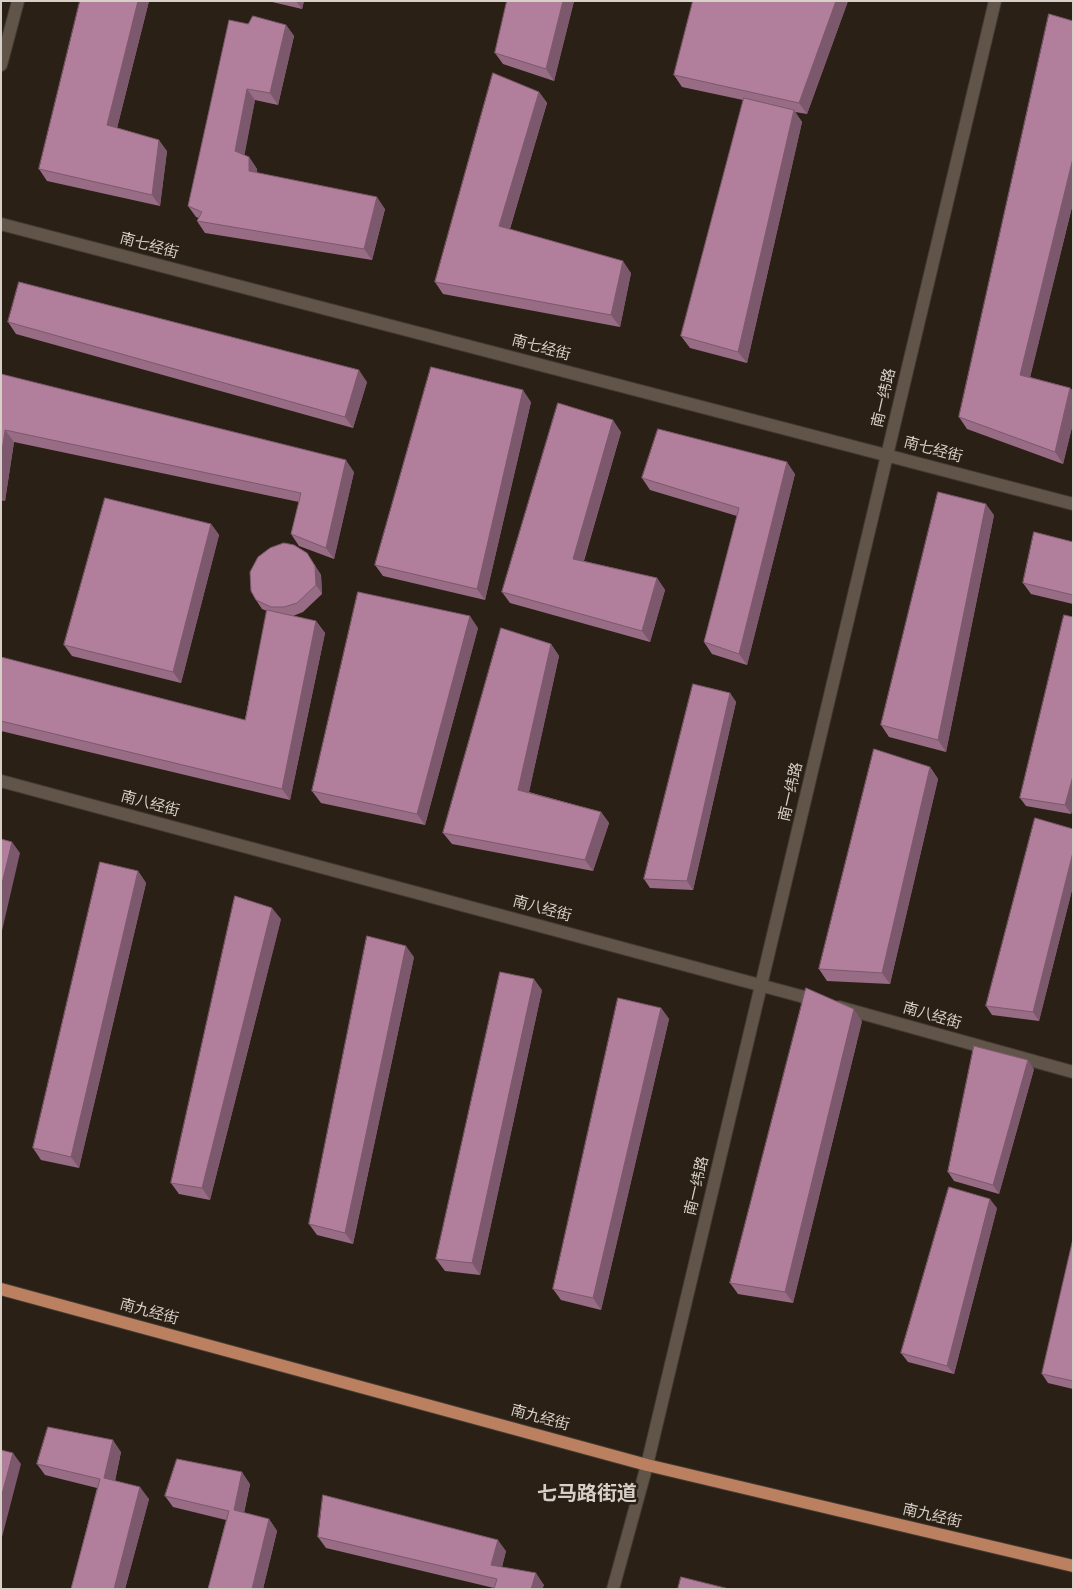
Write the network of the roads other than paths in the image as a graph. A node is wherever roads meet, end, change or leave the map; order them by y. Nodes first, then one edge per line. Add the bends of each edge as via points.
1 (18, 1) edge
2 (995, 1) edge
3 (1, 65) edge
4 (1, 224) edge
5 (887, 455) junction
6 (1073, 504) edge
7 (1, 780) edge
8 (761, 985) junction
9 (1073, 1072) edge
10 (1, 1289) edge
11 (648, 1465) junction
12 (1073, 1566) edge
13 (613, 1589) edge

1 - 3 street
2 - 5 street, 南一纬路
4 - 5 street, 南七经街
5 - 6 street, 南七经街
5 - 8 street, 南一纬路
7 - 8 street, 南八经街
8 - 9 street, 南八经街
8 - 11 street, 南一纬路
10 - 11 main road, 南九经街
11 - 12 main road, 南九经街
11 - 13 street, 南一纬路

